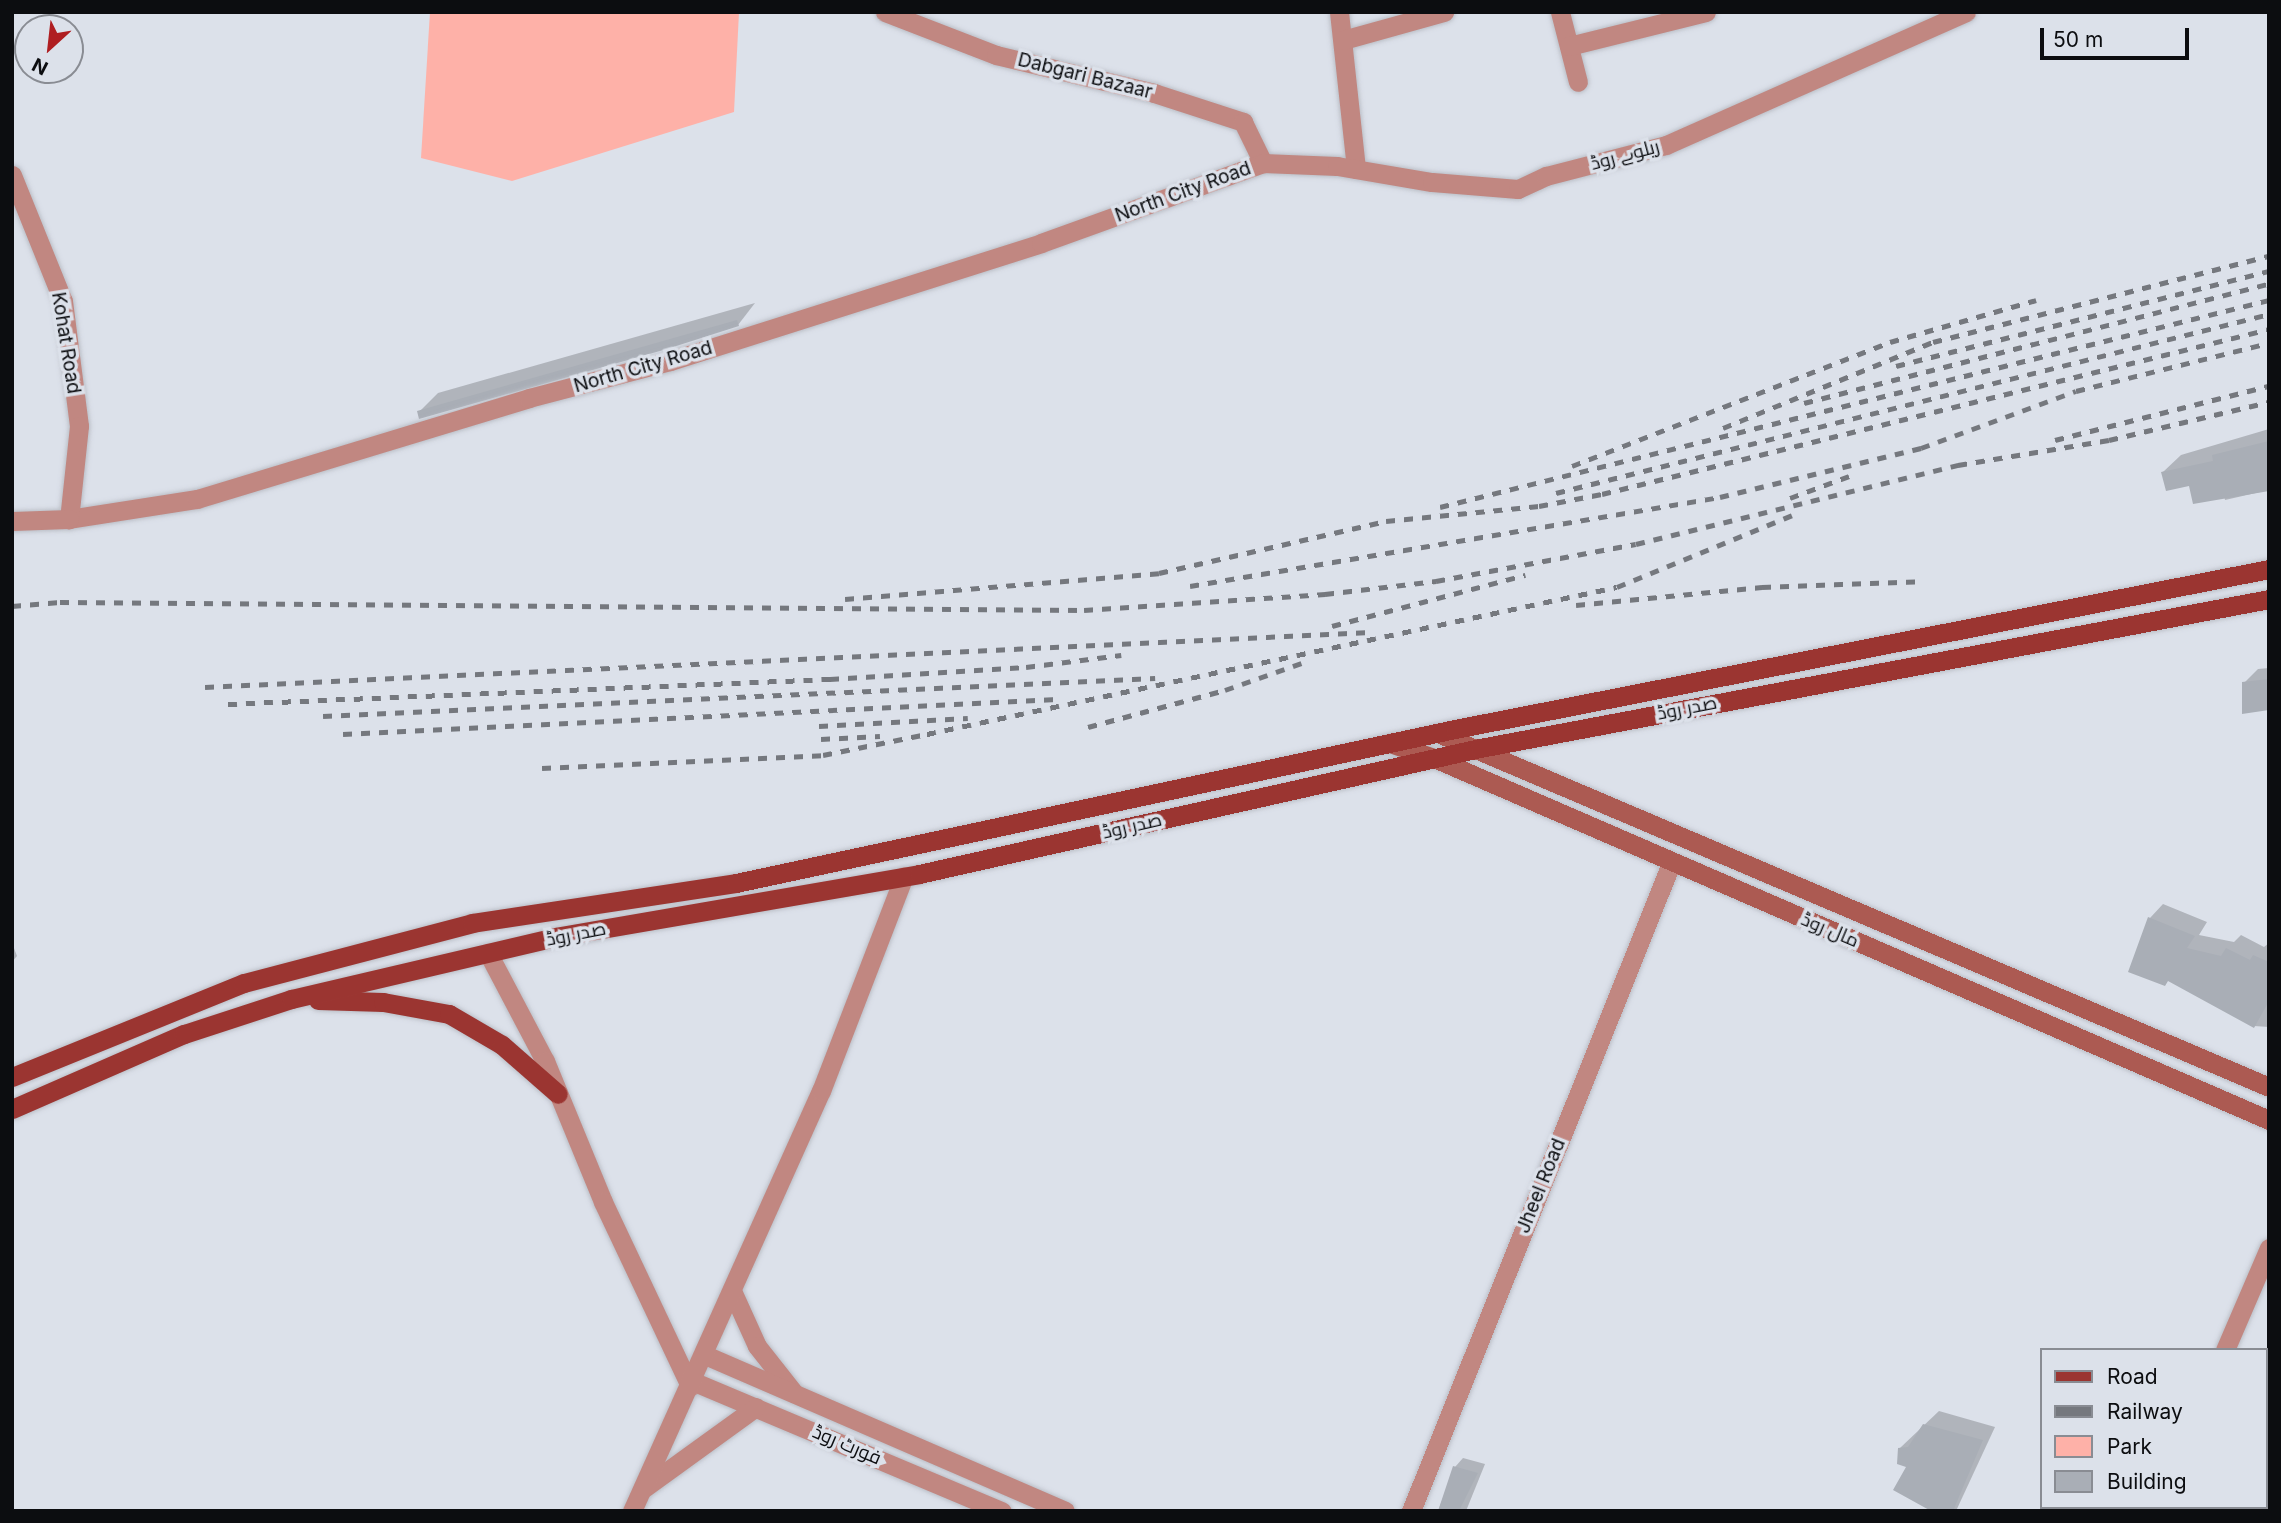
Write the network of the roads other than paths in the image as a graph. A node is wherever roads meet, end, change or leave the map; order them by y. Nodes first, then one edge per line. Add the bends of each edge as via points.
1 (885, 12) edge
2 (1339, 12) edge
3 (1444, 12) edge
4 (1560, 12) edge
5 (1706, 12) edge
6 (1966, 12) edge
7 (1343, 40) junction
8 (1569, 46) junction
9 (1578, 82) dead end
10 (1263, 163) junction
11 (1356, 169) junction
12 (12, 175) edge
13 (69, 519) junction
14 (12, 521) edge
15 (2269, 569) edge
16 (2269, 599) edge
17 (1438, 733) junction
18 (1390, 743) junction
19 (1480, 748) junction
20 (1434, 758) junction
21 (1672, 861) junction
22 (904, 876) junction
23 (488, 953) junction
24 (291, 999) junction
25 (12, 1077) edge
26 (2269, 1087) edge
27 (558, 1094) junction
28 (12, 1109) edge
29 (2269, 1120) edge
30 (2269, 1248) edge
31 (733, 1293) junction
32 (2226, 1348) edge
33 (705, 1355) junction
34 (691, 1384) junction
35 (794, 1394) junction
36 (757, 1407) junction
37 (641, 1490) junction
38 (632, 1511) edge
39 (1002, 1511) edge
40 (1065, 1511) edge
41 (1411, 1511) edge

1 - 10 street, Dabgari Bazaar via 996,55 1154,93 1243,122
2 - 7 street
3 - 7 street
4 - 8 street
5 - 8 street
6 - 11 street, ریلوے روڈ via 1666,145 1546,176 1518,189
7 - 11 street
8 - 9 street
10 - 11 street, ریلوے روڈ
10 - 13 street, North City Road via 1041,243 670,361 529,398 197,499
12 - 13 street, Kohat Road via 62,301 79,426
13 - 14 street, North City Road
15 - 17 main road, صدر روڈ
16 - 19 main road, صدر روڈ
17 - 18 main road, صدر روڈ
17 - 19 main road, مال روڈ
18 - 20 main road, مال روڈ
18 - 25 main road, صدر روڈ via 736,883 472,923 244,983
19 - 20 main road, صدر روڈ
19 - 26 main road, مال روڈ
20 - 21 main road, مال روڈ
20 - 22 main road, صدر روڈ
21 - 29 main road, مال روڈ
21 - 41 street, Jheel Road
22 - 23 main road, صدر روڈ
22 - 31 street via 821,1091
23 - 24 main road, صدر روڈ
23 - 27 street
24 - 27 main road via 383,1002 449,1013 502,1045
24 - 28 main road, صدر روڈ via 184,1034
27 - 34 street via 603,1202
30 - 32 street
31 - 33 street
31 - 35 street via 757,1346
33 - 34 street
33 - 35 street, فورٹ روڈ
34 - 36 street, فورٹ روڈ
34 - 37 street
35 - 40 street, فورٹ روڈ
36 - 37 street
36 - 39 street, فورٹ روڈ
37 - 38 street

